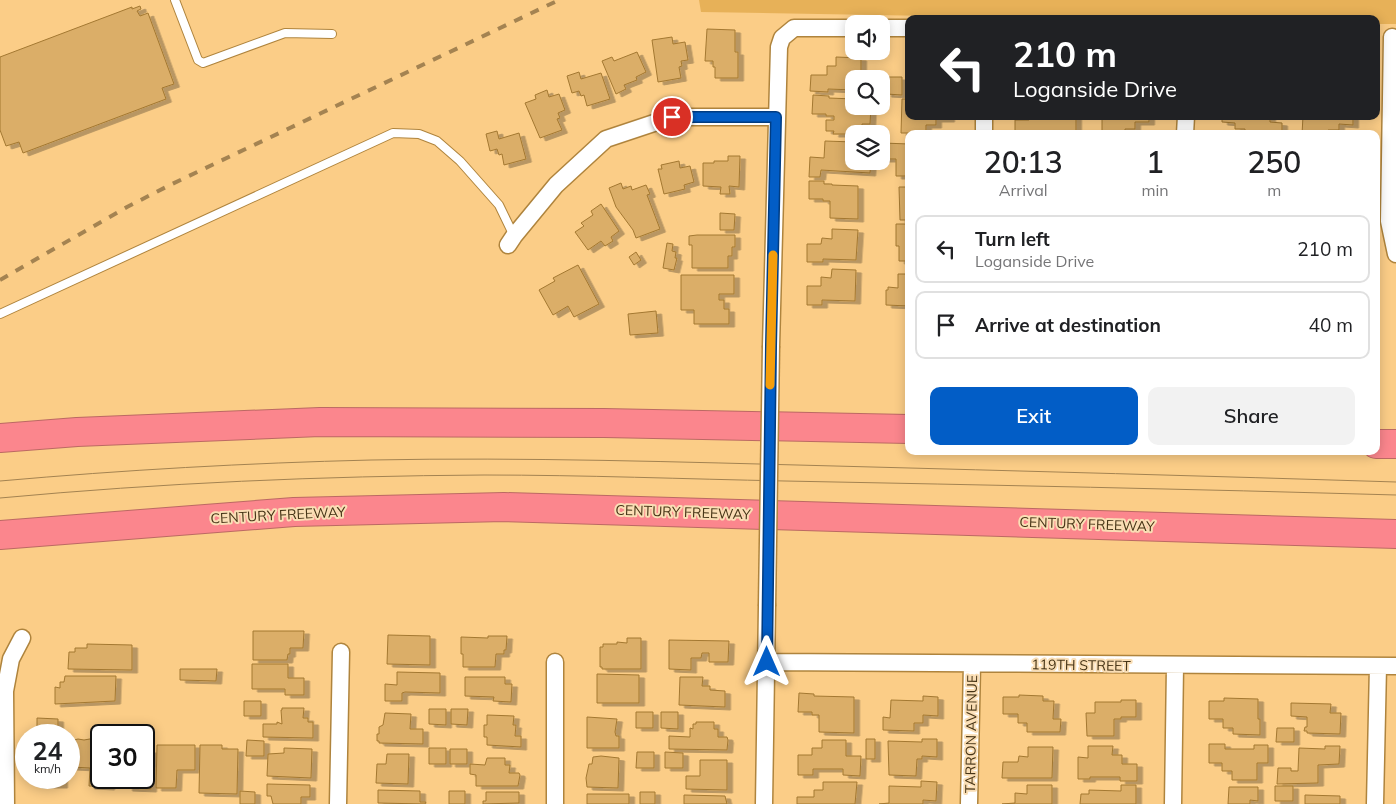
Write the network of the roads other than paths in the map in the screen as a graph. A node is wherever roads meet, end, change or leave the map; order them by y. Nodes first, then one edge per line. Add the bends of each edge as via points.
1 (175, 0) edge
2 (845, 28) edge
3 (890, 28) edge
4 (905, 28) edge
5 (332, 34) dead end
6 (1388, 36) edge
7 (776, 117) junction
8 (511, 240) joint
9 (1396, 254) edge
10 (0, 314) edge
11 (905, 429) edge
12 (0, 438) edge
13 (1380, 444) edge
14 (1396, 444) edge
15 (1396, 534) edge
16 (0, 536) edge
17 (22, 638) dead end
18 (341, 652) dead end
19 (555, 662) dead end
20 (767, 662) junction
21 (972, 664) junction
22 (1175, 666) junction
23 (1378, 666) junction
24 (1396, 666) edge
25 (6, 804) edge
26 (338, 804) edge
27 (555, 804) edge
28 (764, 804) edge
29 (969, 804) edge
30 (1173, 804) edge
31 (1375, 804) edge

1 - 5 lane via 198,60 203,63 285,33
2 - 7 street via 794,28 782,38
3 - 4 street
6 - 9 street via 1389,221
7 - 8 street via 672,117 606,139 556,185
7 - 20 street, bridge
8 - 10 lane via 498,205 460,161 437,141 419,134 393,132
11 - 12 highway via 320,422
13 - 14 highway
15 - 16 highway, CENTURY FREEWAY via 504,507 294,512
17 - 25 street via 11,658 4,691
18 - 26 street
19 - 27 street
20 - 21 street, 119TH STREET
20 - 28 street
21 - 22 street, 119TH STREET
21 - 29 street, TARRON AVENUE
22 - 23 street, 119TH STREET
22 - 30 street
23 - 24 street, 119TH STREET
23 - 31 street

